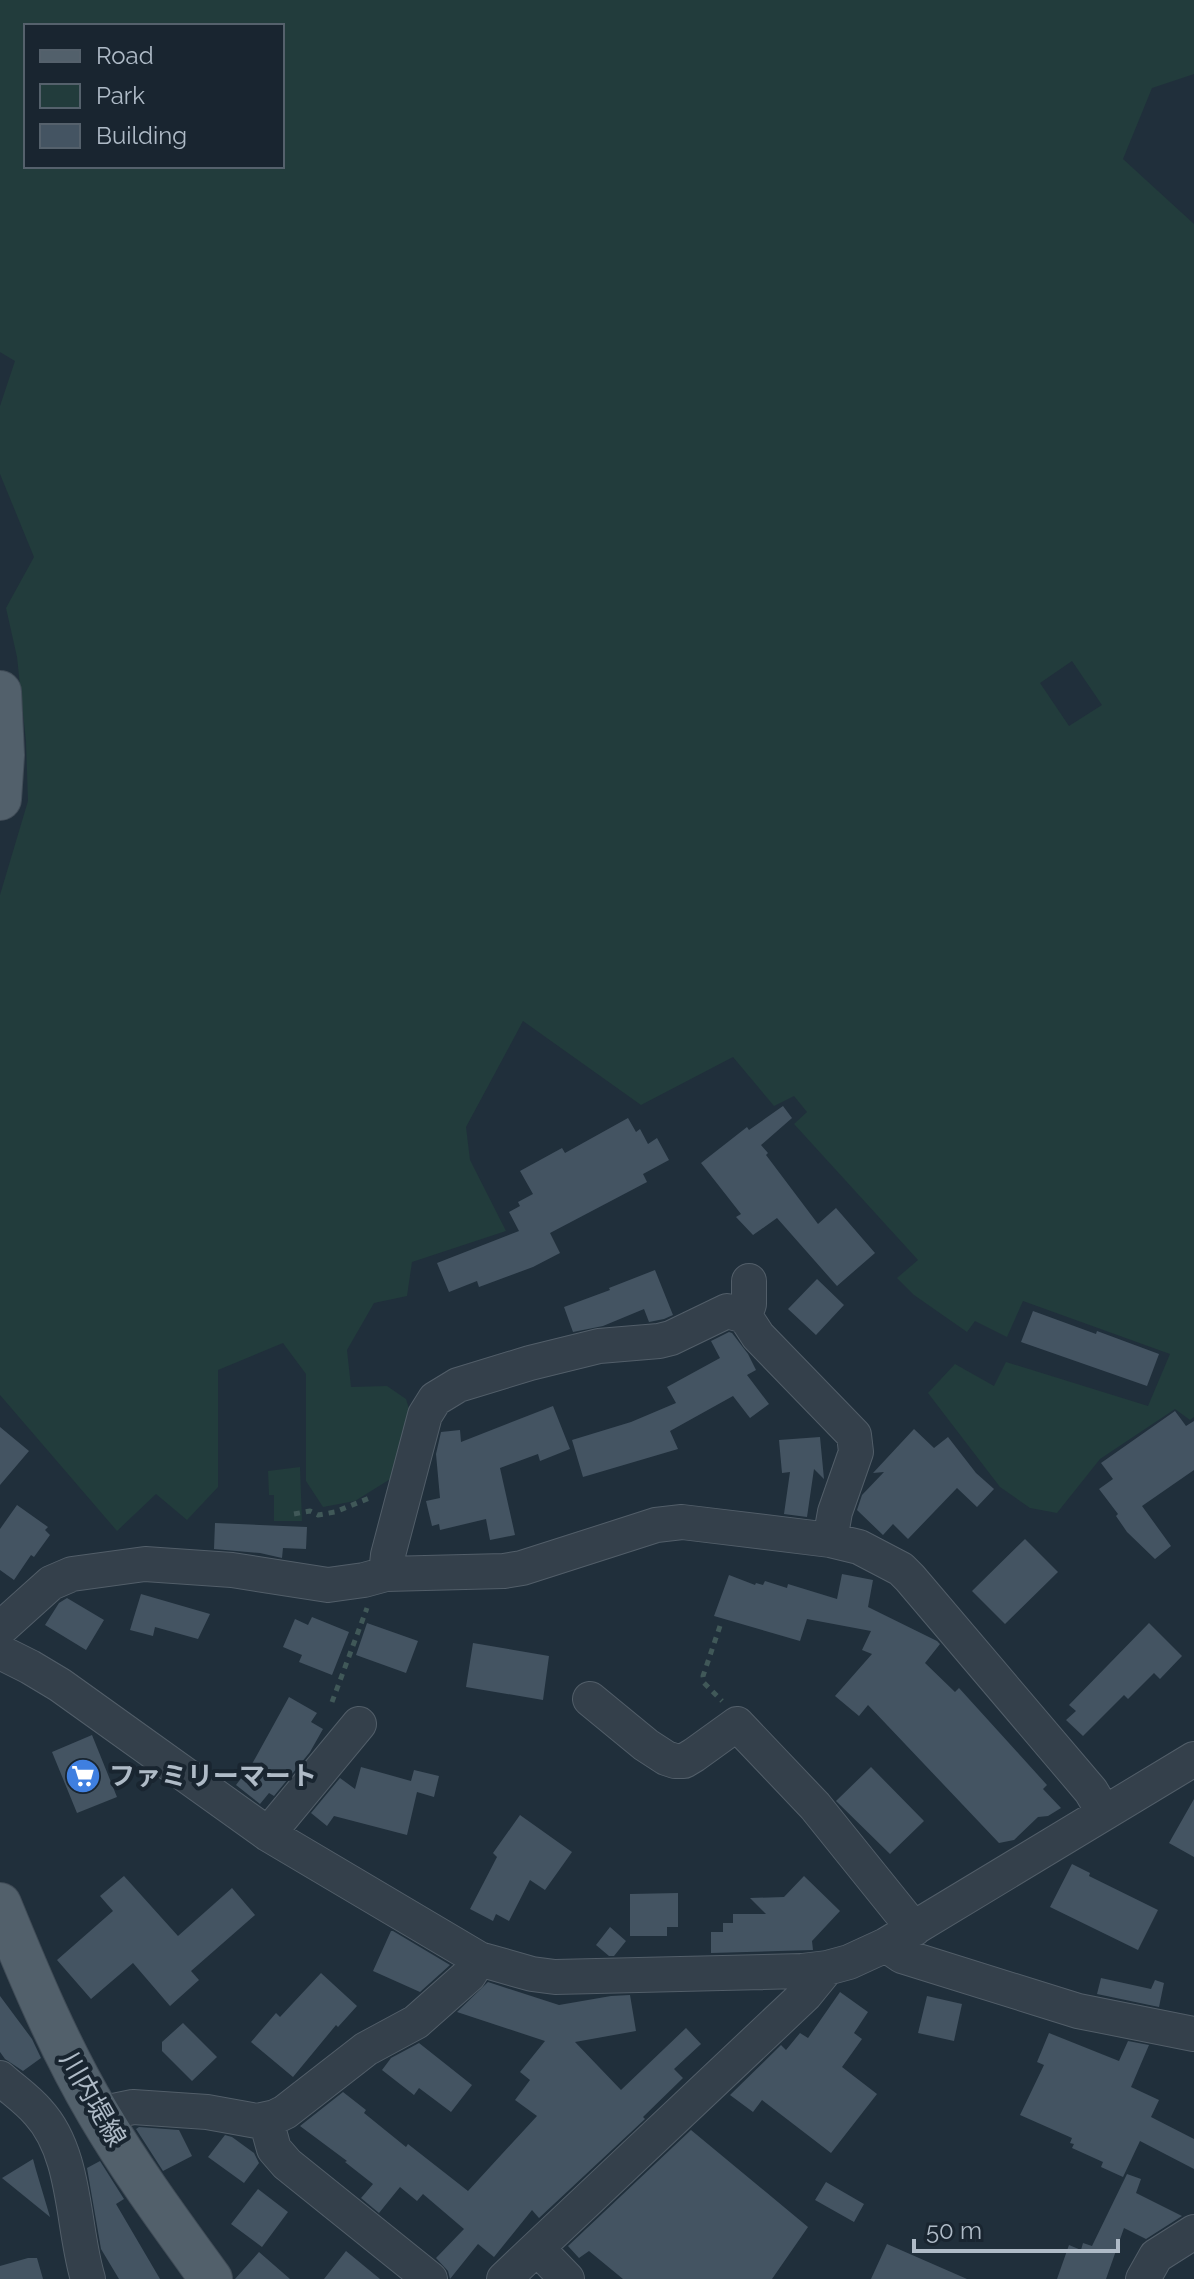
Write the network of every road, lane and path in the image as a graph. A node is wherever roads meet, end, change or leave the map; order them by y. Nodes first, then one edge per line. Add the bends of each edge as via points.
1 (0, 692) edge
2 (0, 799) edge
3 (749, 1281) dead end
4 (745, 1316) junction
5 (383, 1491) dead end
6 (294, 1514) dead end
7 (830, 1540) junction
8 (386, 1574) junction
9 (364, 1617) dead end
10 (720, 1626) dead end
11 (0, 1629) edge
12 (0, 1652) edge
13 (590, 1699) dead end
14 (332, 1702) dead end
15 (359, 1724) dead end
16 (737, 1724) junction
17 (1194, 1759) edge
18 (1104, 1813) junction
19 (268, 1834) junction
20 (0, 1904) edge
21 (900, 1937) junction
22 (479, 1959) junction
23 (827, 1968) junction
24 (1194, 2034) edge
25 (0, 2078) edge
26 (94, 2107) junction
27 (39, 2112) junction
28 (266, 2120) junction
29 (1194, 2232) edge
30 (537, 2248) junction
31 (88, 2279) edge
32 (211, 2279) edge
33 (430, 2279) edge
34 (504, 2279) edge
35 (567, 2279) edge
36 (1143, 2279) edge

1 - 2 main road
3 - 4 street
4 - 7 street via 854,1435 856,1452
4 - 8 street via 727,1311 671,1338 585,1350 444,1392 425,1415
5 - 6 path via 335,1512
7 - 8 street via 682,1522 656,1525 522,1568
7 - 18 street via 859,1547 901,1569 1091,1791
8 - 11 street via 328,1585 232,1570 145,1564 102,1569 57,1580
9 - 14 path
10 - 16 path via 704,1683 736,1715
12 - 19 street via 60,1685
13 - 16 street via 646,1745 675,1761 684,1761
15 - 19 street
16 - 21 street via 815,1806
17 - 18 street
18 - 21 street
19 - 22 street
20 - 26 main road, 川内堤線
21 - 23 street
21 - 24 street via 902,1956 1078,2011
22 - 23 street via 555,1977
22 - 28 street via 469,1975 416,2022 366,2049 285,2112
23 - 30 street via 805,1995
25 - 27 street
26 - 27 street
26 - 28 street
26 - 32 main road, 川内堤線
27 - 31 street via 67,2173
28 - 33 street via 274,2149 287,2164
29 - 36 street via 1156,2256
30 - 34 street
30 - 35 street

